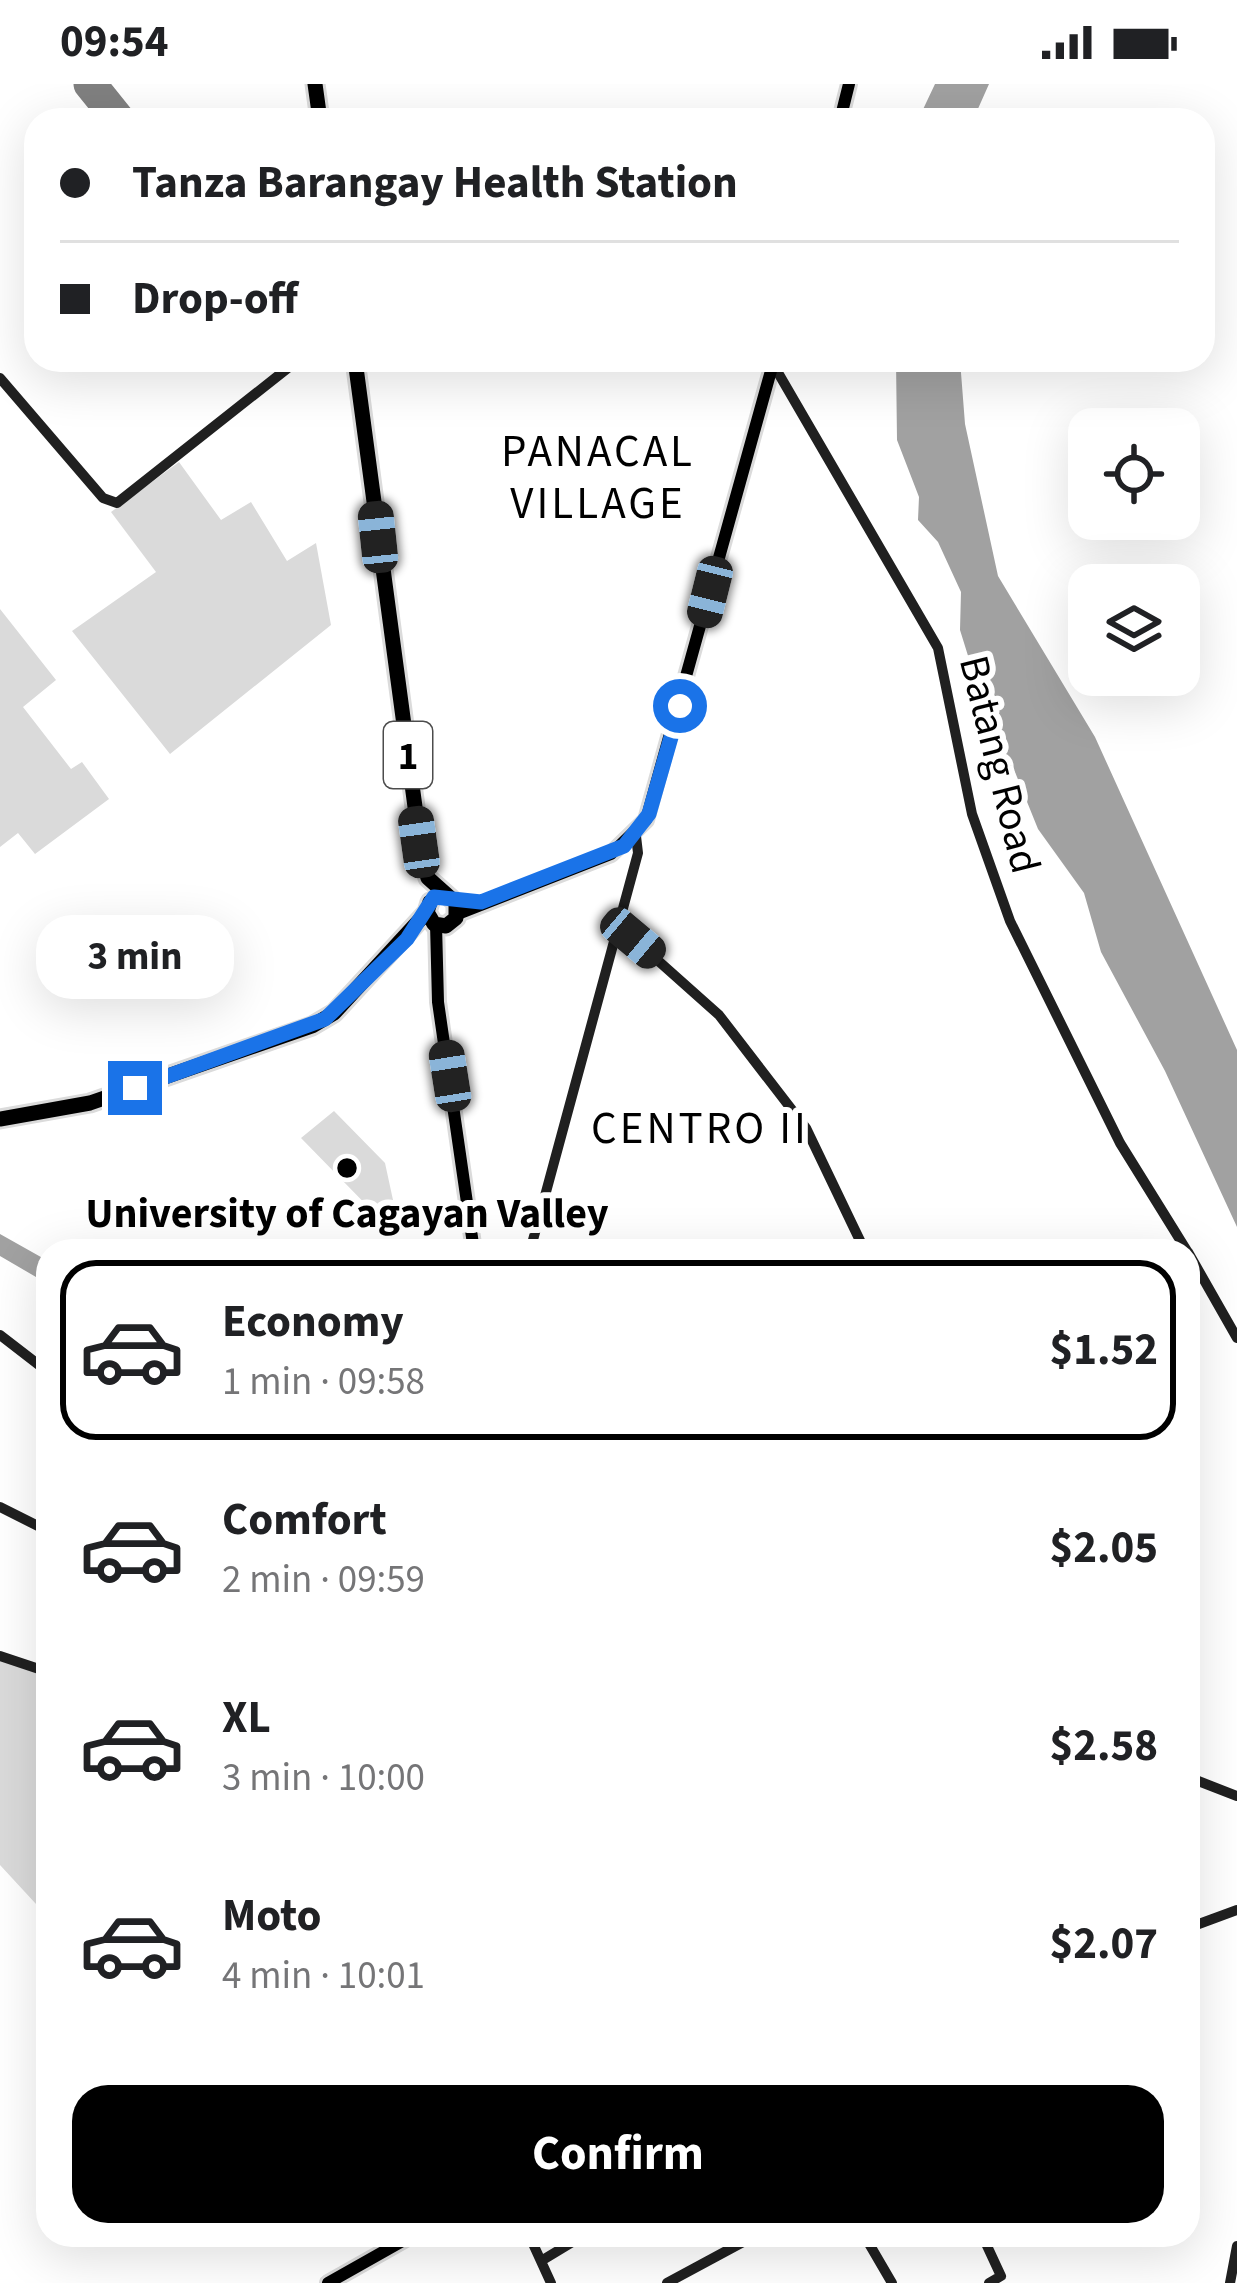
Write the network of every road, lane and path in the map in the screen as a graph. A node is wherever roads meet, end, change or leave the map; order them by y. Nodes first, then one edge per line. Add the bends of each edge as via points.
1 (283, 372) edge
2 (357, 372) edge
3 (771, 372) edge
4 (780, 372) edge
5 (0, 378) edge
6 (636, 836) junction
7 (441, 915) junction
8 (618, 925) junction
9 (436, 958) junction
10 (0, 1119) edge
11 (472, 1239) edge
12 (533, 1239) edge
13 (860, 1239) edge
14 (1180, 1239) edge
15 (1200, 1273) edge
16 (0, 1334) edge
17 (1237, 1338) edge
18 (36, 1362) edge
19 (0, 1507) edge
20 (36, 1525) edge
21 (0, 1656) edge
22 (36, 1668) edge
23 (1200, 1782) edge
24 (1237, 1796) edge
25 (1237, 1910) edge
26 (1200, 1924) edge
27 (1237, 2246) edge
28 (391, 2247) edge
29 (535, 2247) edge
30 (563, 2247) edge
31 (734, 2247) edge
32 (871, 2247) edge
33 (988, 2247) edge
34 (541, 2260) junction
35 (328, 2283) edge
36 (551, 2283) edge
37 (667, 2283) edge
38 (892, 2283) edge
39 (989, 2283) edge
40 (1230, 2283) edge

1 - 5 street via 118,503 103,498
2 - 7 highway, 1 via 422,859
3 - 6 main road via 659,780
4 - 14 street, Batang Road via 938,648 972,814 1010,921 1129,1159
6 - 7 main road via 611,854
6 - 8 street
7 - 9 main road
7 - 9 main road
7 - 10 highway via 312,1026 74,1108
8 - 12 street
8 - 13 street via 719,1015 806,1128
9 - 11 main road
15 - 17 street, Batang Road
16 - 18 street
19 - 20 street
21 - 22 street
23 - 24 street
25 - 26 street
27 - 40 street
28 - 35 main road
29 - 34 street
30 - 34 street
31 - 37 street
32 - 38 street
33 - 39 street via 1001,2276
34 - 36 street

